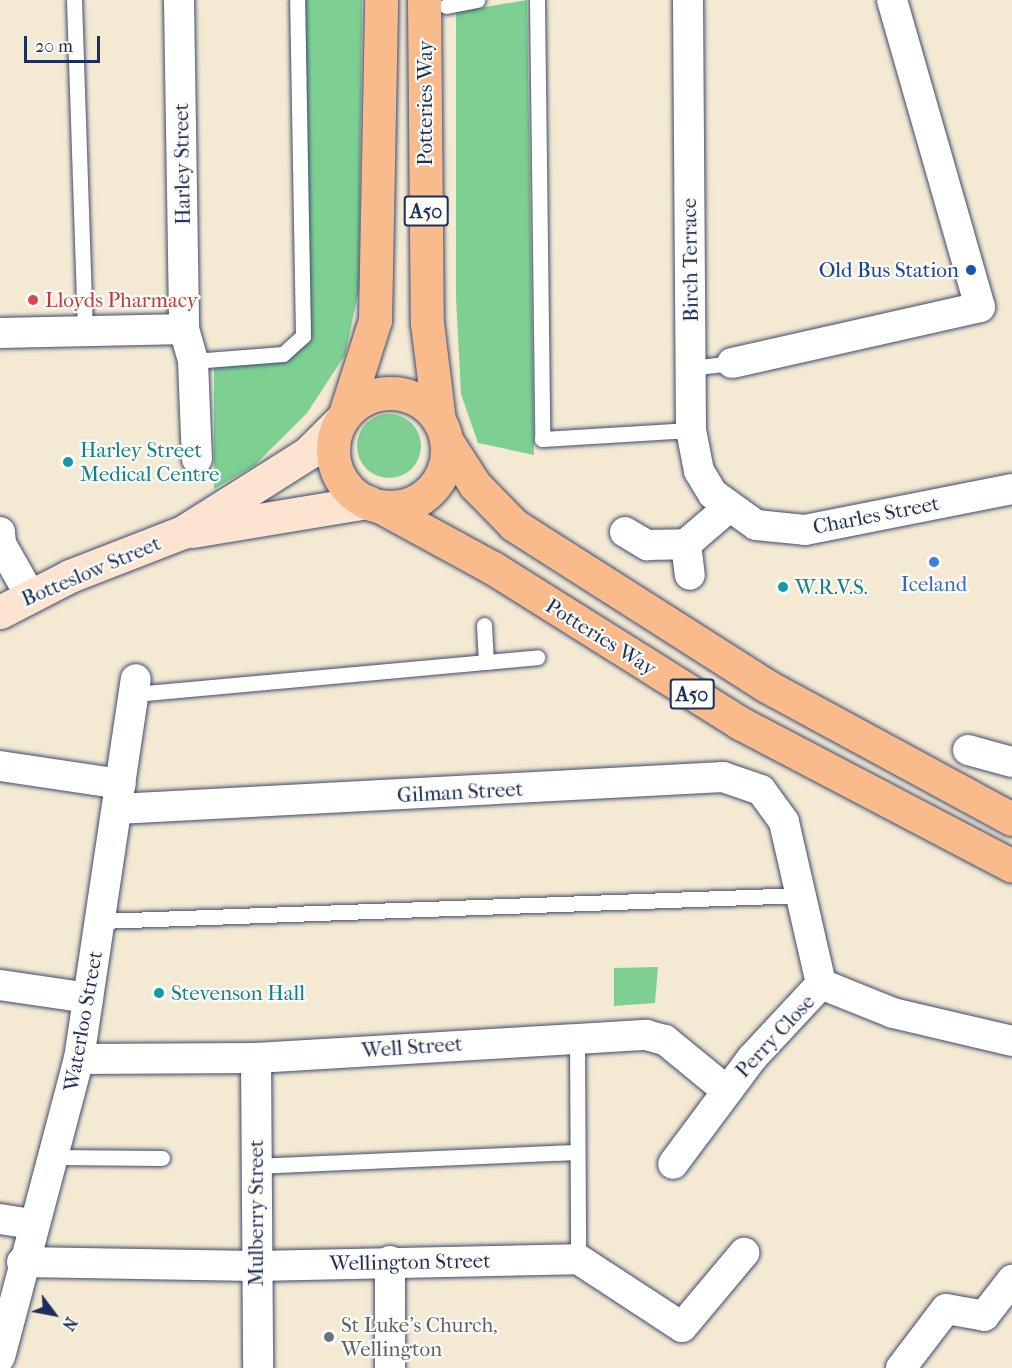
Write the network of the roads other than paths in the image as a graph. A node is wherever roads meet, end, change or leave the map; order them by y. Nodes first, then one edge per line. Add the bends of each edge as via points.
1 (74, 0) edge
2 (179, 0) edge
3 (297, 0) edge
4 (381, 0) edge
5 (477, 0) edge
6 (537, 0) edge
7 (688, 0) edge
8 (892, 0) edge
9 (435, 3) edge
10 (184, 329) junction
11 (85, 331) junction
12 (0, 333) edge
13 (193, 361) junction
14 (732, 363) joint
15 (691, 368) junction
16 (343, 417) junction
17 (443, 430) junction
18 (691, 430) junction
19 (196, 459) dead end
20 (1012, 489) edge
21 (375, 504) junction
22 (728, 508) junction
23 (0, 532) edge
24 (183, 532) junction
25 (625, 532) dead end
26 (686, 544) junction
27 (690, 575) dead end
28 (30, 595) junction
29 (0, 612) edge
30 (484, 625) dead end
31 (537, 657) dead end
32 (486, 662) junction
33 (135, 687) joint
34 (968, 750) dead end
35 (1012, 762) edge
36 (0, 766) edge
37 (119, 797) junction
38 (1012, 819) edge
39 (784, 822) joint
40 (1012, 866) edge
41 (803, 895) junction
42 (101, 921) junction
43 (821, 984) junction
44 (0, 985) edge
45 (88, 998) junction
46 (577, 1036) junction
47 (1012, 1041) edge
48 (256, 1058) junction
49 (79, 1059) junction
50 (726, 1090) junction
51 (577, 1152) junction
52 (53, 1157) junction
53 (162, 1158) dead end
54 (673, 1164) dead end
55 (254, 1166) junction
56 (0, 1219) edge
57 (33, 1224) junction
58 (744, 1253) dead end
59 (578, 1259) junction
60 (390, 1261) junction
61 (22, 1262) junction
62 (256, 1266) junction
63 (1012, 1280) edge
64 (0, 1357) edge
65 (258, 1368) edge
66 (390, 1368) edge
67 (902, 1368) edge

1 - 11 lane
2 - 10 street, Harley Street
3 - 13 lane via 303,336 283,354
4 - 16 highway, A50 via 375,320
5 - 9 lane
6 - 18 lane via 542,439
7 - 15 street, Birch Terrace
8 - 14 street via 980,307
9 - 17 highway, Potteries Way / A50 via 427,323
10 - 11 street
10 - 13 street, Harley Street
11 - 12 street
13 - 19 street, Harley Street
14 - 15 lane
15 - 18 street, Birch Terrace
16 - 17 highway via 361,401 387,393 407,395
16 - 21 highway via 333,446 335,466 345,486
16 - 24 street, Botteslow Street via 308,453
17 - 21 highway via 447,457 432,489 402,506
17 - 38 highway, Potteries Way / A50 via 475,485 514,525 765,685
18 - 22 street, Birch Terrace via 699,471
20 - 22 street, Charles Street via 805,530 756,525
21 - 24 street, Botteslow Street
21 - 40 highway, Potteries Way / A50 via 494,568 740,723
22 - 26 street
23 - 28 street via 0,544
24 - 28 street, Botteslow Street
25 - 26 street via 647,545
26 - 27 street
28 - 29 street, Botteslow Street
30 - 32 lane
31 - 32 lane
32 - 33 lane
33 - 37 street, Waterloo Street
34 - 35 street
36 - 37 street, Gilman Street
37 - 39 street, Gilman Street via 723,777 761,790
37 - 42 street, Waterloo Street
39 - 41 street, Perry Close
41 - 42 lane
41 - 43 street, Perry Close
42 - 45 street, Waterloo Street
43 - 47 street via 893,1014
43 - 50 street, Perry Close
44 - 45 street
45 - 49 street, Waterloo Street
46 - 48 street, Well Street
46 - 50 street, Well Street via 646,1035 665,1040
46 - 51 lane
48 - 49 street, Well Street
48 - 55 street, Mulberry Street
49 - 52 street, Waterloo Street
50 - 54 street, Perry Close
51 - 55 lane
51 - 59 lane
52 - 53 lane
52 - 57 street, Waterloo Street
55 - 62 street, Mulberry Street
56 - 57 street
57 - 61 street, Waterloo Street
58 - 59 street via 682,1327
59 - 60 street, Wellington Street
60 - 62 street, Wellington Street
60 - 66 street
61 - 62 street, Wellington Street
61 - 64 street, Waterloo Street
62 - 65 street, Mulberry Street
63 - 67 street via 984,1316 946,1309

